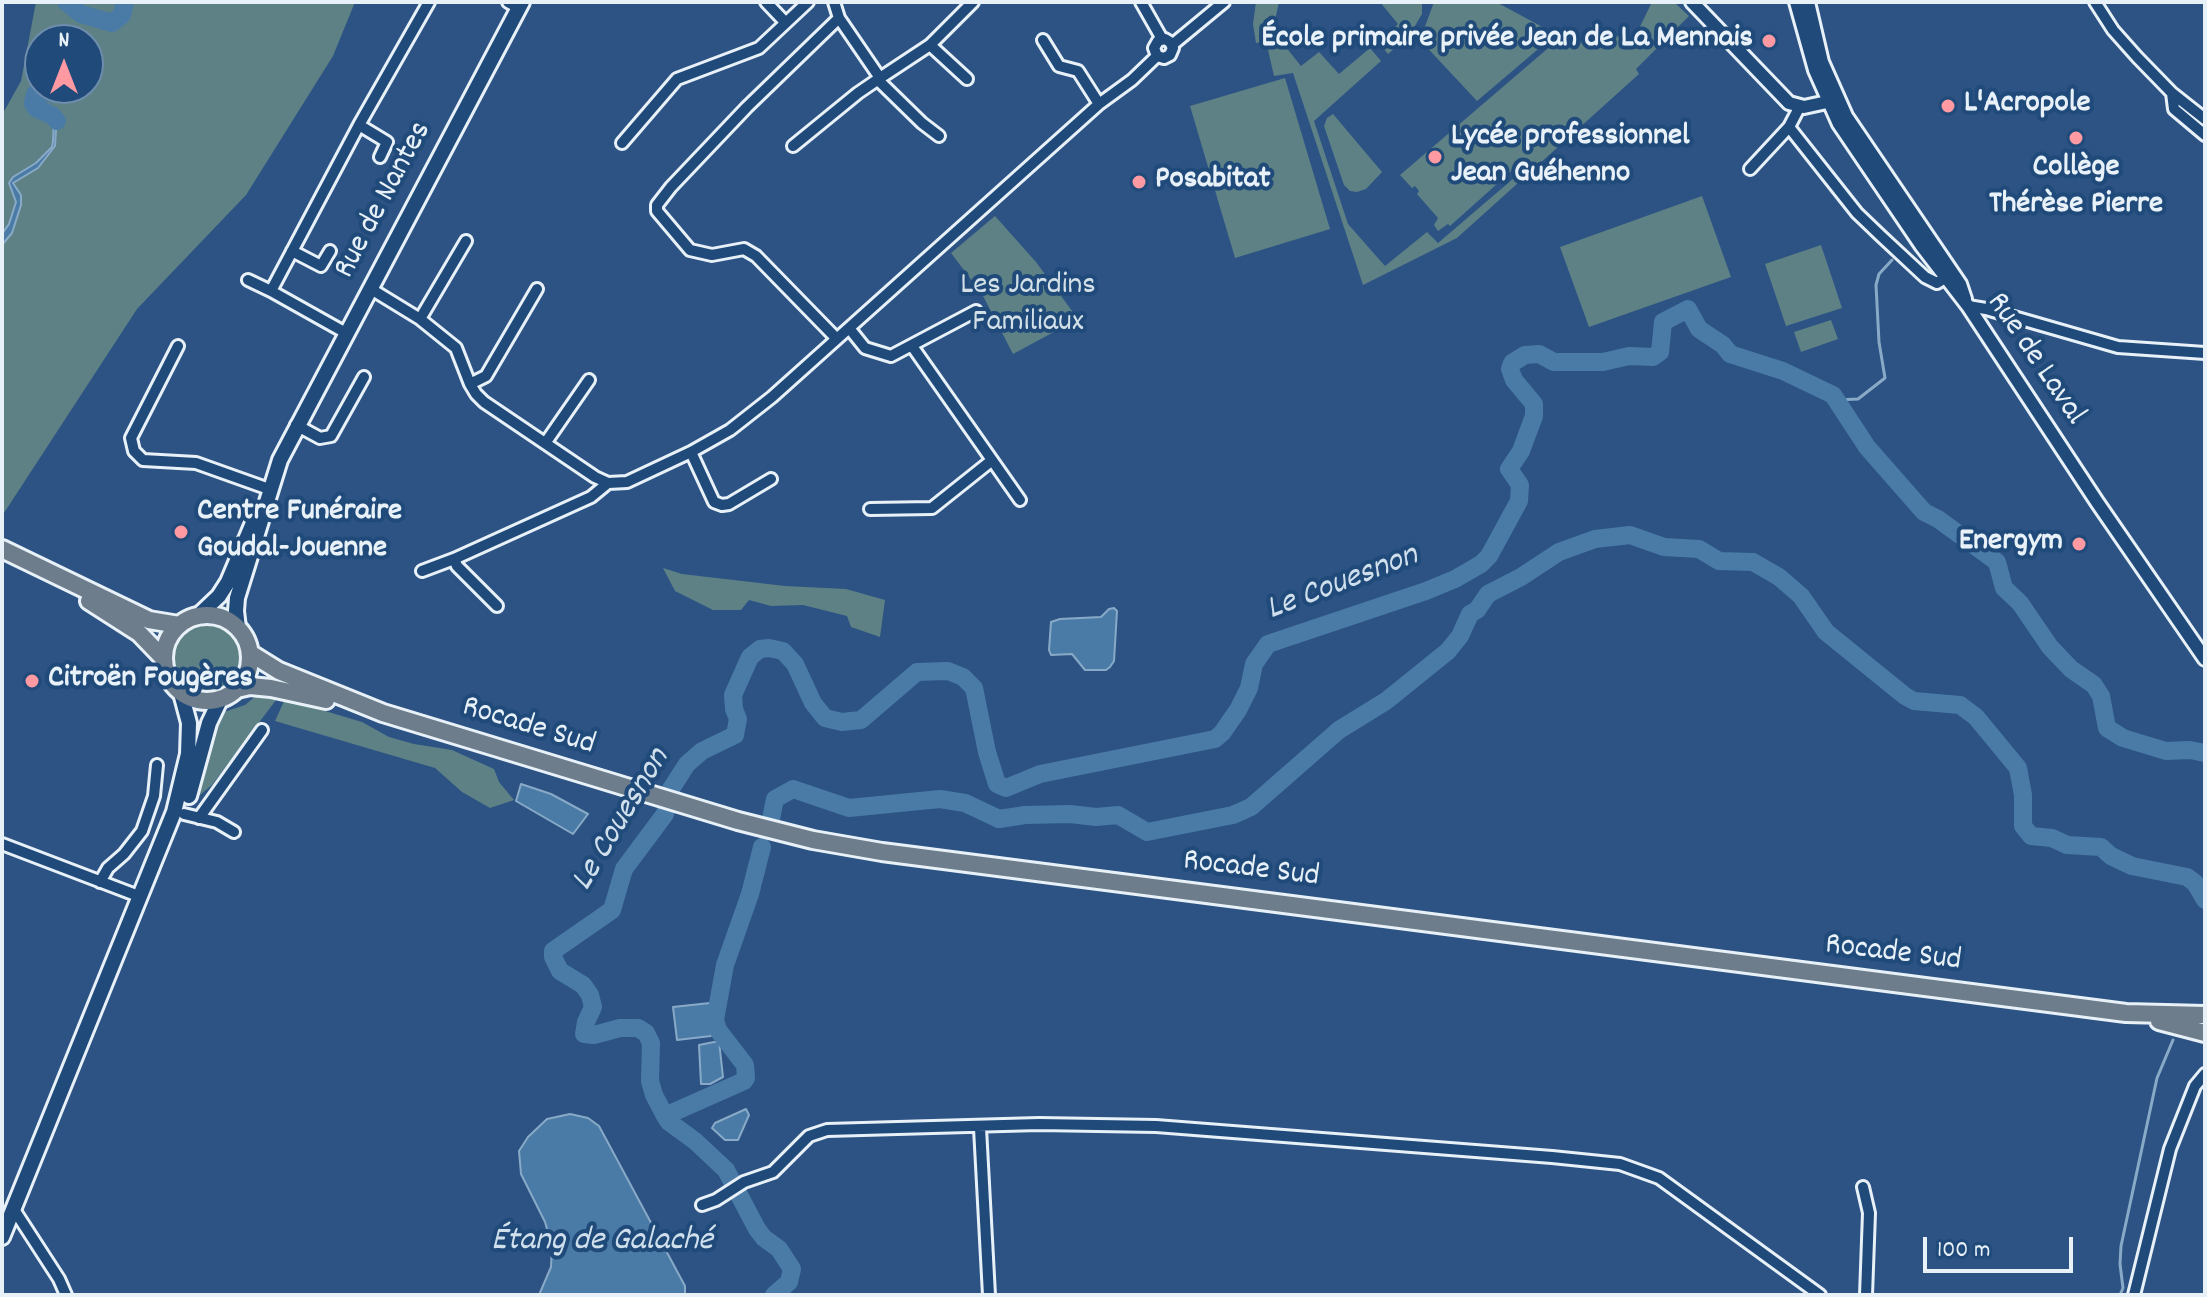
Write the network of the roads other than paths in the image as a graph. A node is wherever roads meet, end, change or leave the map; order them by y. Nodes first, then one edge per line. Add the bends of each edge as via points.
1 (429, 2) edge
2 (766, 2) edge
3 (808, 2) edge
4 (834, 2) edge
5 (973, 2) edge
6 (1141, 2) edge
7 (1224, 2) edge
8 (1692, 2) edge
9 (1796, 2) edge
10 (1808, 2) edge
11 (2095, 2) edge
12 (516, 4) edge
13 (839, 18) junction
14 (785, 22) junction
15 (1043, 40) dead end
16 (1167, 42) junction
17 (930, 45) junction
18 (879, 79) junction
19 (967, 79) dead end
20 (2172, 93) junction
21 (1833, 100) junction
22 (1099, 104) junction
23 (1800, 106) junction
24 (2205, 119) edge
25 (359, 125) junction
26 (1789, 127) junction
27 (2205, 135) edge
28 (939, 136) dead end
29 (622, 143) dead end
30 (793, 146) dead end
31 (380, 157) dead end
32 (1750, 169) dead end
33 (466, 241) dead end
34 (292, 251) junction
35 (330, 251) dead end
36 (1945, 278) junction
37 (248, 280) dead end
38 (371, 289) junction
39 (537, 289) dead end
40 (271, 291) junction
41 (1968, 306) junction
42 (976, 311) dead end
43 (420, 319) junction
44 (849, 328) junction
45 (346, 333) junction
46 (836, 338) junction
47 (178, 346) dead end
48 (912, 346) junction
49 (2205, 353) edge
50 (364, 377) dead end
51 (589, 380) dead end
52 (470, 384) junction
53 (296, 425) junction
54 (546, 442) junction
55 (691, 452) junction
56 (991, 461) junction
57 (771, 479) dead end
58 (608, 483) junction
59 (269, 489) junction
60 (1020, 500) dead end
61 (264, 507) junction
62 (870, 509) dead end
63 (9, 553) edge
64 (454, 559) junction
65 (422, 571) dead end
66 (497, 606) dead end
67 (199, 615) junction
68 (179, 625) junction
69 (238, 628) junction
70 (250, 653) junction
71 (163, 658) junction
72 (2205, 659) edge
73 (237, 689) junction
74 (181, 693) junction
75 (220, 700) junction
76 (383, 713) junction
77 (262, 730) dead end
78 (157, 765) dead end
79 (181, 808) junction
80 (199, 818) junction
81 (234, 832) dead end
82 (2, 844) edge
83 (100, 882) junction
84 (141, 897) junction
85 (2126, 1013) junction
86 (2205, 1015) edge
87 (2205, 1033) edge
88 (2205, 1074) edge
89 (980, 1128) junction
90 (1863, 1187) dead end
91 (702, 1205) dead end
92 (13, 1208) junction
93 (2, 1237) edge
94 (66, 1295) edge
95 (989, 1295) edge
96 (1820, 1295) edge
97 (1866, 1295) edge
98 (2134, 1295) edge

1 - 25 street
2 - 14 street
3 - 14 street
4 - 13 street
5 - 17 street
6 - 16 street
7 - 16 street
8 - 23 street via 1784,99
9 - 21 street via 1800,25
10 - 21 street
11 - 20 street via 2113,30
12 - 38 main road, Rue de Nantes
13 - 18 street
13 - 46 street via 657,205 690,250 712,255 744,249 756,256
14 - 29 street via 759,48 677,79
15 - 22 street via 1059,66 1078,71
16 - 22 street via 1154,48 1157,56 1132,80
17 - 18 street
17 - 19 street
18 - 28 street
18 - 30 street
20 - 24 street
20 - 27 street via 2174,109
21 - 23 street
21 - 36 street via 1873,176
21 - 41 street via 1960,284
22 - 44 street
23 - 26 street
25 - 31 street via 387,142
25 - 34 street
26 - 32 street
26 - 36 street, Rue de Laval via 1857,213 1925,277 1937,283
33 - 43 street
34 - 35 street via 321,266
34 - 40 street
36 - 41 street, Rue de Laval
37 - 40 street
38 - 43 street
38 - 45 main road, Rue de Nantes
39 - 52 street via 486,376
40 - 45 street
41 - 49 street via 2118,347
41 - 72 street, Rue de Laval
42 - 48 street
43 - 52 street via 456,348
44 - 46 street
44 - 48 street via 865,348 891,356
45 - 53 main road, Rue de Nantes
46 - 55 street via 772,397
47 - 59 street via 131,438 134,451 143,460 196,463
48 - 56 street
50 - 53 street via 331,436 320,438
51 - 54 street
52 - 54 street via 484,402
53 - 59 main road, Rue de Nantes
54 - 58 street
55 - 57 street via 714,502 722,505
55 - 58 street via 627,482
56 - 60 street
56 - 62 street via 932,508
58 - 64 street via 591,497
59 - 61 main road, Rue de Nantes
61 - 67 main road, Rue de Nantes via 256,514 228,582
61 - 69 main road, Rue de Nantes via 236,603
63 - 68 main road via 149,620
63 - 71 main road via 139,633
64 - 65 street
64 - 66 street
67 - 68 main road
67 - 69 main road via 220,617
68 - 71 main road via 167,640
69 - 70 main road
70 - 73 main road via 249,668
70 - 76 main road, Rocade Sud via 279,671
71 - 74 main road via 168,677
73 - 75 main road
73 - 76 main road, Rocade Sud via 271,688
74 - 75 main road via 200,701
74 - 79 main road via 189,723
75 - 79 main road
76 - 85 main road, Rocade Sud via 800,837 882,852
77 - 80 street
78 - 83 street via 142,831
79 - 80 street
79 - 84 main road
80 - 81 street
82 - 83 street
83 - 84 street
84 - 92 main road
85 - 86 main road, Rocade Sud
85 - 87 main road, Rocade Sud
88 - 98 street via 2170,1149
89 - 91 street via 827,1130 809,1136 773,1172
89 - 95 street
89 - 96 street via 1156,1126 1620,1164 1671,1185
90 - 97 street via 1869,1213
92 - 93 main road
92 - 94 street

